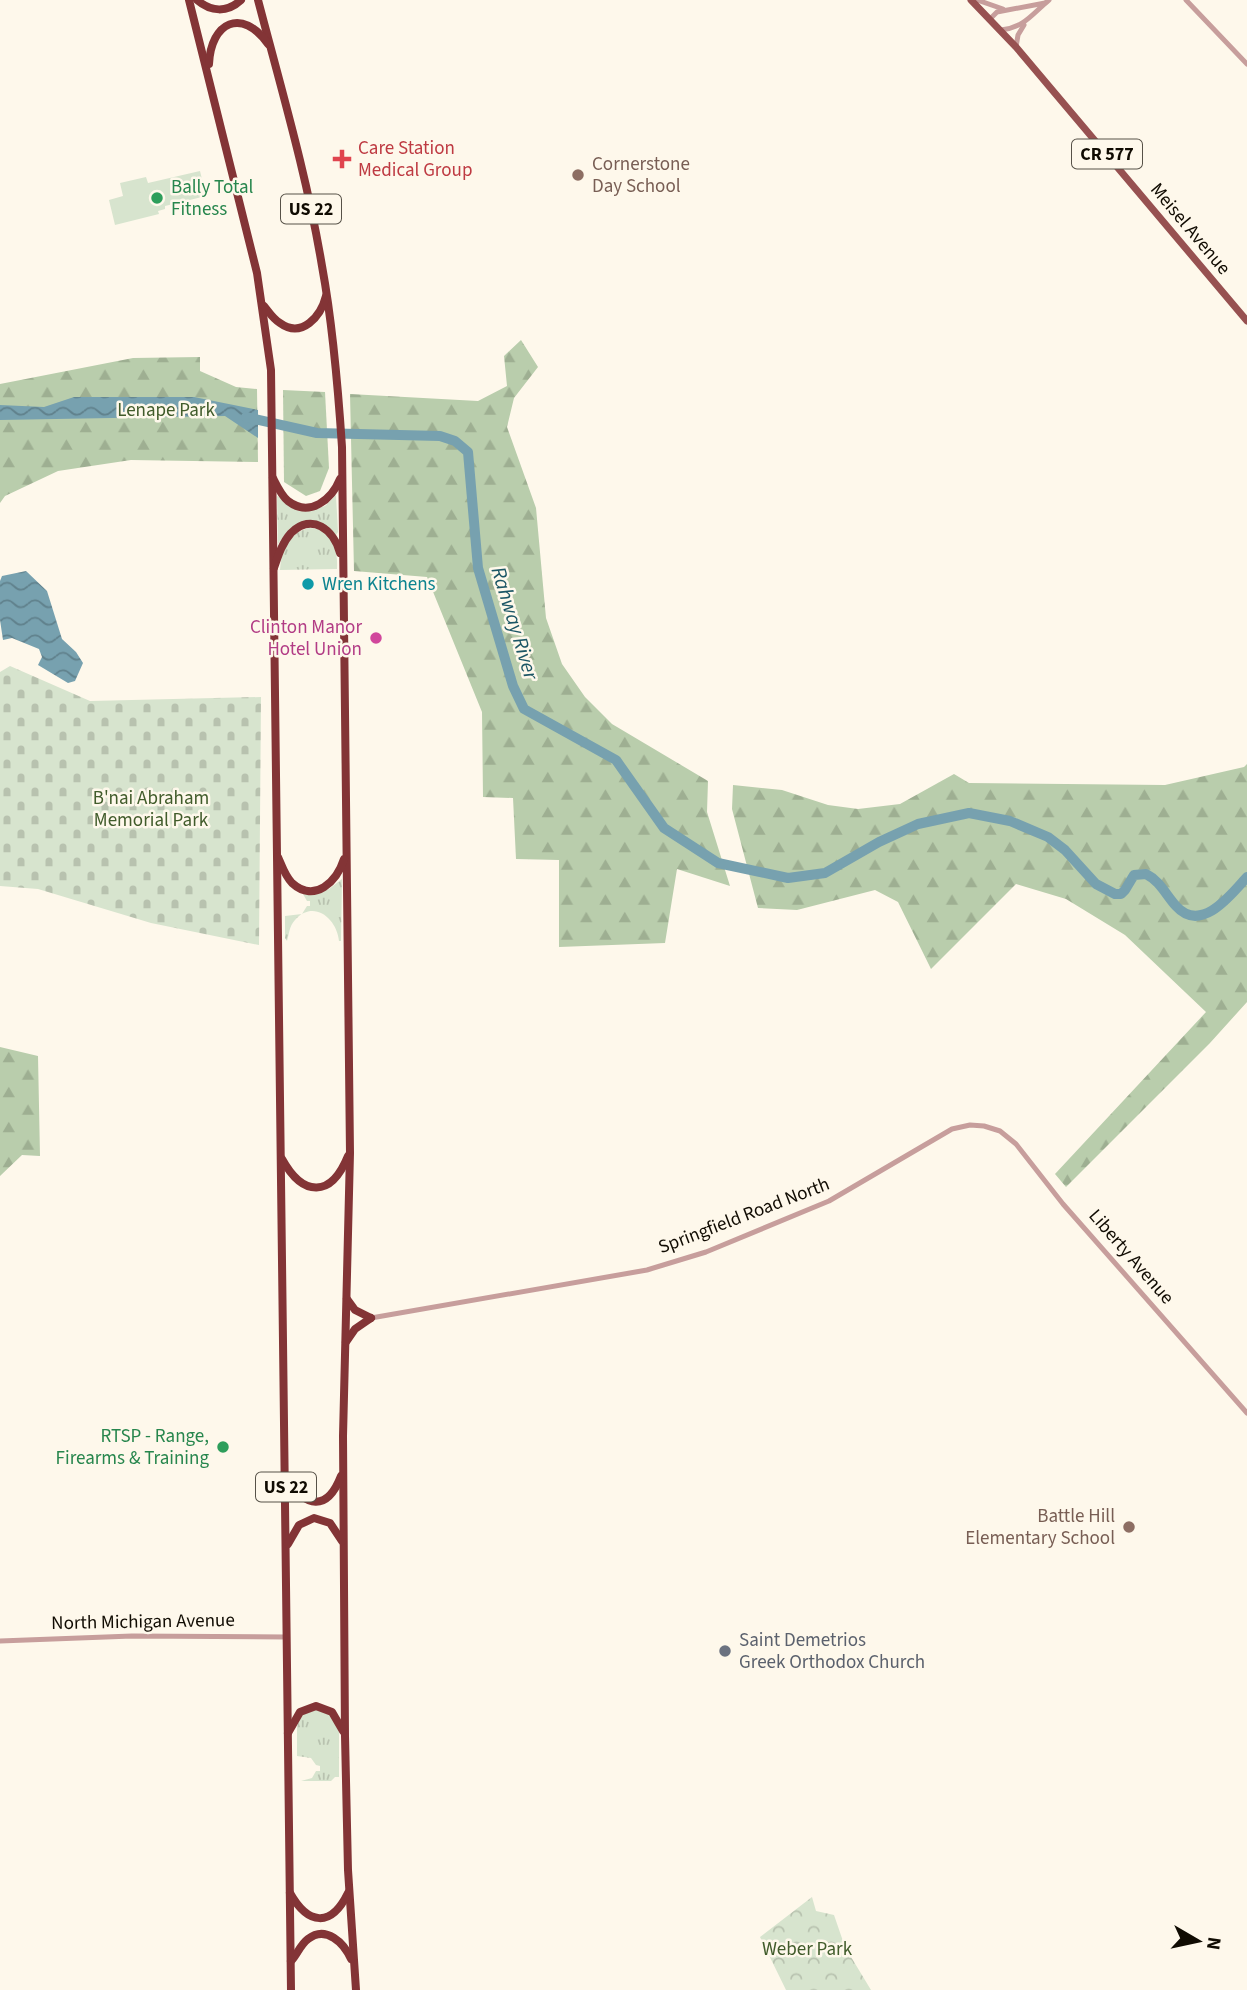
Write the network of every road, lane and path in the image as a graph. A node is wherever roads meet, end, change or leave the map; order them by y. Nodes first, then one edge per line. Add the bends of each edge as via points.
1 (190, 0) edge
2 (197, 0) edge
3 (241, 0) edge
4 (258, 0) edge
5 (971, 0) edge
6 (976, 0) edge
7 (1186, 0) edge
8 (1047, 2) edge
9 (1006, 10) junction
10 (990, 19) junction
11 (1028, 20) junction
12 (1001, 30) junction
13 (270, 46) junction
14 (1016, 47) junction
15 (1247, 64) edge
16 (208, 74) junction
17 (327, 294) junction
18 (263, 303) junction
19 (1247, 321) edge
20 (342, 472) junction
21 (271, 475) junction
22 (343, 566) junction
23 (272, 574) junction
24 (346, 853) junction
25 (277, 855) junction
26 (989, 1127) joint
27 (350, 1153) junction
28 (281, 1156) junction
29 (346, 1298) junction
30 (371, 1318) junction
31 (344, 1345) junction
32 (1247, 1413) edge
33 (343, 1472) junction
34 (286, 1475) junction
35 (287, 1546) junction
36 (344, 1547) junction
37 (287, 1637) junction
38 (0, 1641) edge
39 (345, 1733) junction
40 (287, 1735) junction
41 (349, 1890) junction
42 (289, 1891) junction
43 (291, 1962) junction
44 (354, 1965) junction
45 (291, 1990) edge
46 (356, 1990) edge

1 - 16 highway, US 22
2 - 3 highway via 218,10
4 - 13 highway, US 22
5 - 10 main road, CR 577
6 - 9 street
7 - 15 street
8 - 9 street
8 - 11 street
9 - 10 street
10 - 12 main road, CR 577
11 - 12 street
11 - 14 street
12 - 14 main road, Meisel Avenue / CR 577
13 - 16 highway via 248,25 223,27 211,44
13 - 17 highway, US 22 via 305,180
14 - 19 main road, Meisel Avenue / CR 577
16 - 18 highway, US 22
17 - 18 highway via 316,318 299,328 282,325
17 - 20 highway, US 22
18 - 21 highway, US 22 via 271,370
20 - 21 highway via 325,501 306,507 287,500
20 - 22 highway, US 22
21 - 23 highway, US 22
22 - 23 highway via 331,533 307,525 288,537
22 - 24 highway, US 22
23 - 25 highway, US 22
24 - 25 highway via 334,881 313,890 292,883
24 - 27 highway, US 22
25 - 28 highway, US 22
26 - 30 street, Springfield Road North via 951,1129 840,1196 686,1259 647,1270
26 - 32 street, Liberty Avenue via 1016,1144
27 - 28 highway via 338,1177 318,1187 298,1181
27 - 29 highway, US 22
28 - 34 highway, US 22
29 - 30 highway via 355,1310
29 - 31 highway, US 22
30 - 31 highway via 355,1329
31 - 33 highway, US 22
33 - 34 highway via 332,1494 316,1502 300,1496
33 - 36 highway, US 22
34 - 35 highway, US 22
35 - 36 highway via 302,1522 316,1518 332,1525
35 - 37 highway, US 22
36 - 39 highway, US 22
37 - 38 street, North Michigan Avenue
37 - 40 highway, US 22
39 - 40 highway via 332,1712 317,1706 300,1712
39 - 41 highway, US 22
40 - 42 highway, US 22
41 - 42 highway via 337,1912 321,1918 303,1912
41 - 44 highway, US 22
42 - 43 highway, US 22
43 - 44 highway via 307,1940 326,1935 342,1943
43 - 45 highway, US 22
44 - 46 highway, US 22

